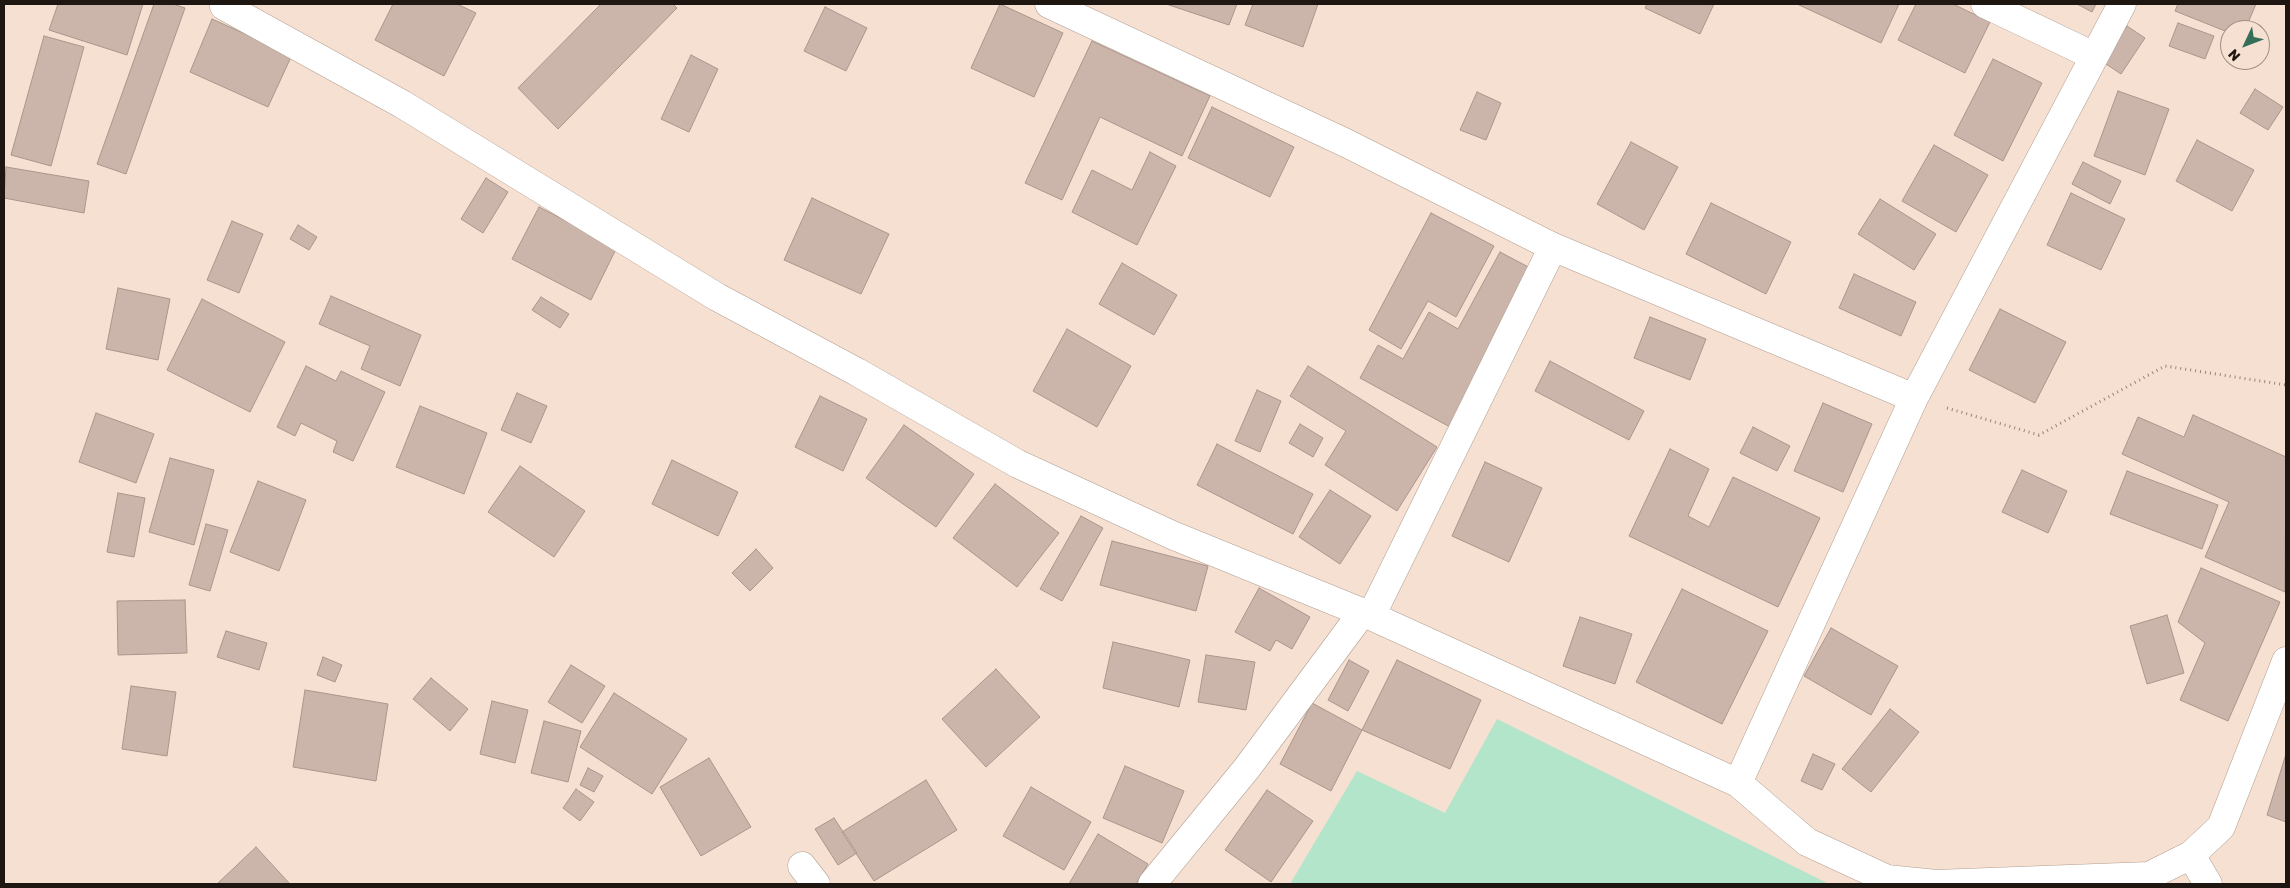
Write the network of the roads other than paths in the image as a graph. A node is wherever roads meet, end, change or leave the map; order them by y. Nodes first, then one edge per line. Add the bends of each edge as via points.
1 (1049, 4) edge
2 (1985, 4) edge
3 (2122, 4) edge
4 (224, 6) dead end
5 (2094, 56) junction
6 (1553, 247) junction
7 (1914, 398) junction
8 (1366, 614) junction
9 (2286, 661) edge
10 (1738, 783) junction
11 (2191, 855) junction
12 (1152, 884) edge
13 (2208, 884) edge

1 - 6 street via 1346,144
2 - 5 street
3 - 5 street
4 - 8 street via 402,104 717,297 1018,464 1172,535
5 - 7 street
6 - 7 street
6 - 8 street
7 - 10 street
8 - 10 street
8 - 12 street
9 - 11 street via 2221,827
10 - 11 street via 1807,842 1887,879 1936,884 2149,876
11 - 13 street

